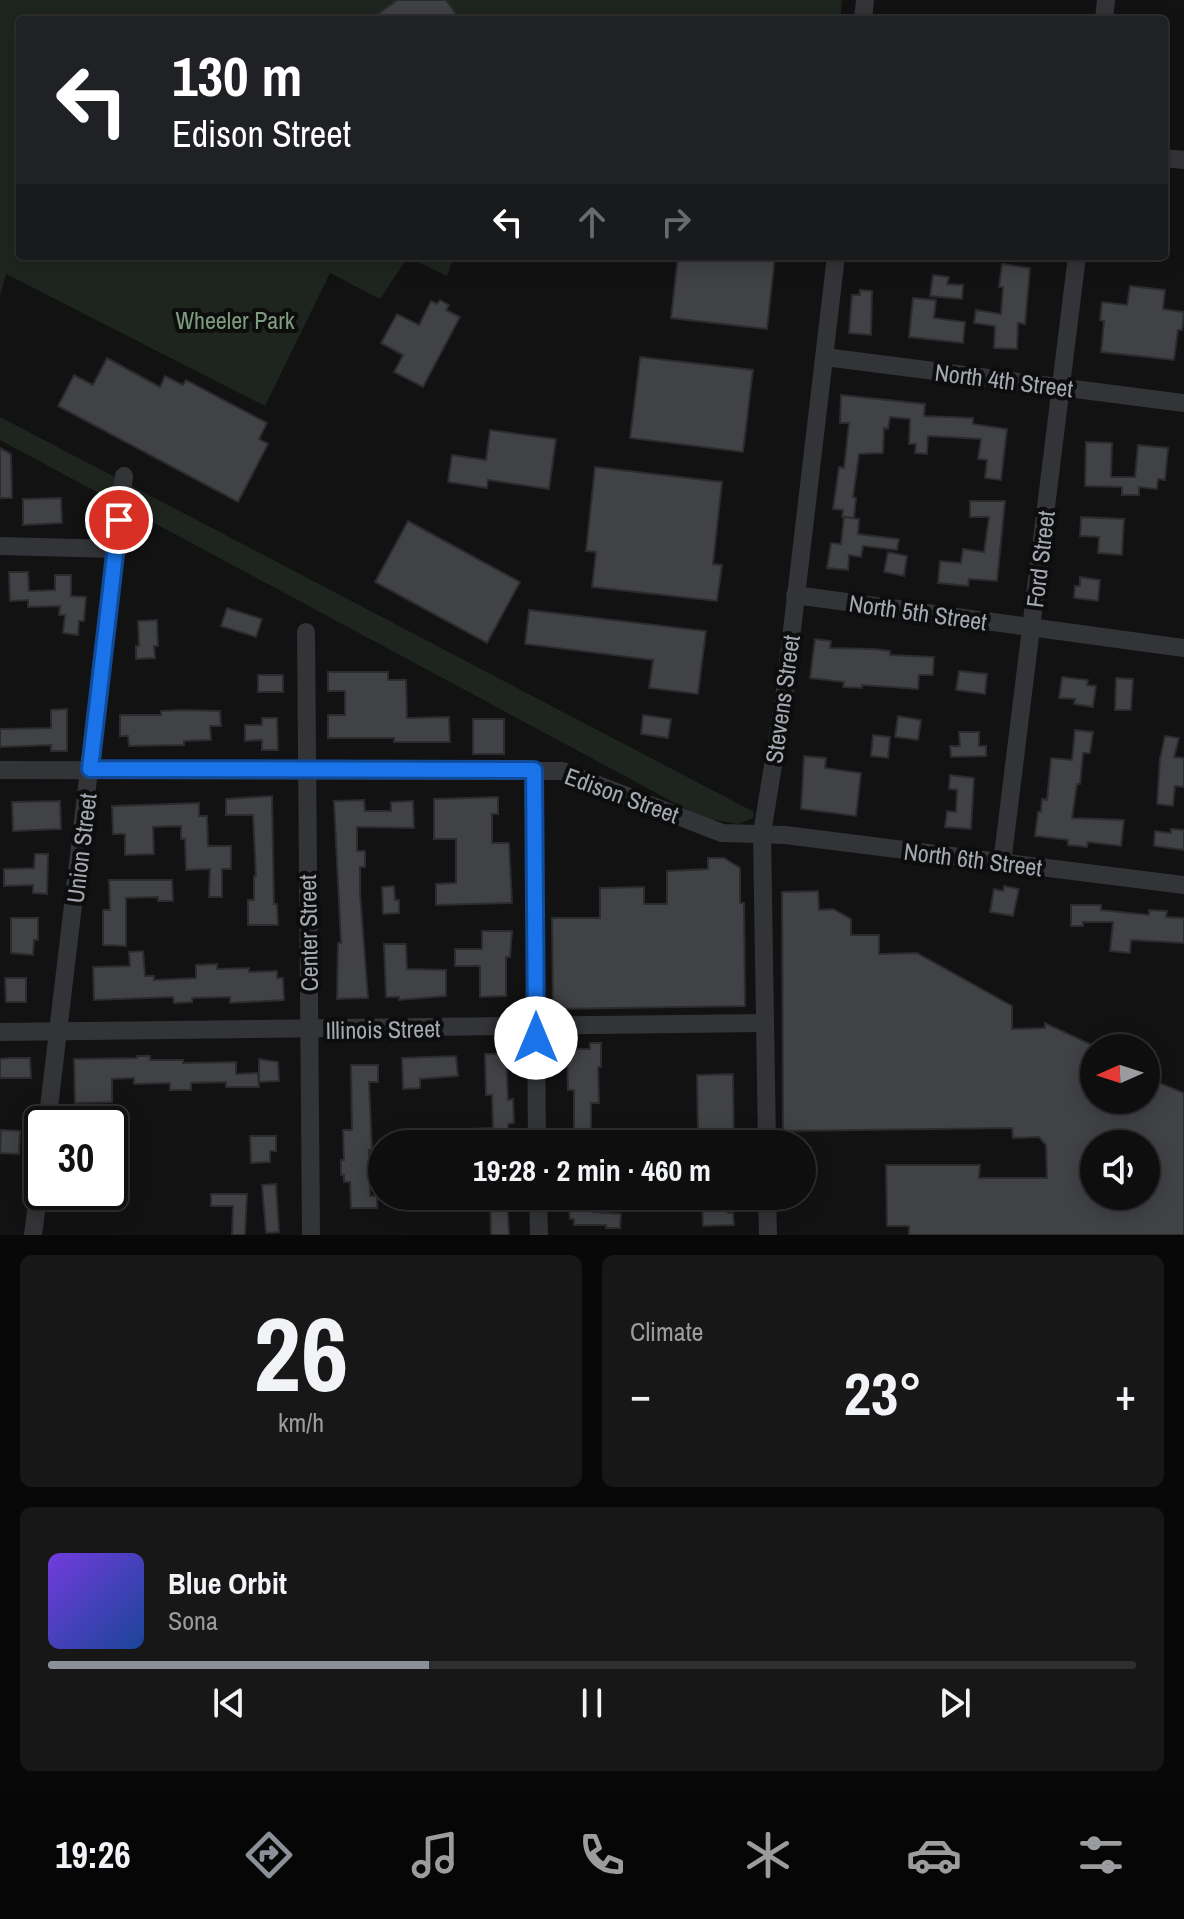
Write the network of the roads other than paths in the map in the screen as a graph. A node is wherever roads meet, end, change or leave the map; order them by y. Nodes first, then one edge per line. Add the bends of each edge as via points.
1 (836, 260) edge
2 (1077, 260) edge
3 (825, 357) junction
4 (1061, 387) junction
5 (1184, 403) edge
6 (124, 476) dead end
7 (0, 546) edge
8 (115, 549) junction
9 (795, 595) junction
10 (1032, 627) junction
11 (306, 632) dead end
12 (1184, 648) edge
13 (90, 769) junction
14 (0, 770) edge
15 (534, 770) junction
16 (307, 771) junction
17 (762, 833) junction
18 (1002, 863) junction
19 (1184, 885) edge
20 (765, 1023) junction
21 (536, 1026) junction
22 (309, 1030) junction
23 (0, 1032) edge
24 (59, 1032) junction
25 (49, 1106) edge
26 (537, 1130) edge
27 (767, 1130) edge
28 (36, 1210) edge
29 (538, 1210) edge
30 (767, 1210) edge
31 (33, 1235) edge
32 (311, 1235) edge
33 (539, 1235) edge
34 (768, 1235) edge

1 - 3 street, Stevens Street
2 - 4 street, Ford Street
3 - 4 street, North 4th Street
3 - 9 street, Stevens Street
4 - 5 street, North 4th Street
4 - 10 street, Ford Street
6 - 8 street, Union Street
7 - 8 street
8 - 13 street, Union Street
9 - 10 street, North 5th Street
9 - 17 street, Stevens Street
10 - 12 street, North 5th Street
10 - 18 street, Ford Street
11 - 16 street, Center Street
13 - 14 street, Edison Street
13 - 16 street, Edison Street
13 - 24 street, Union Street
15 - 16 street, Edison Street
15 - 17 street, Edison Street via 562,771 722,833
15 - 21 street
16 - 22 street, Center Street
17 - 18 street, North 6th Street
17 - 20 street, Stevens Street
18 - 19 street, North 6th Street
20 - 21 street, Illinois Street
20 - 27 street, Stevens Street
21 - 22 street, Illinois Street
21 - 26 street
22 - 24 street, Illinois Street
22 - 32 street, Center Street
23 - 24 street, Illinois Street
24 - 25 street, Union Street
28 - 31 street
29 - 33 street
30 - 34 street

